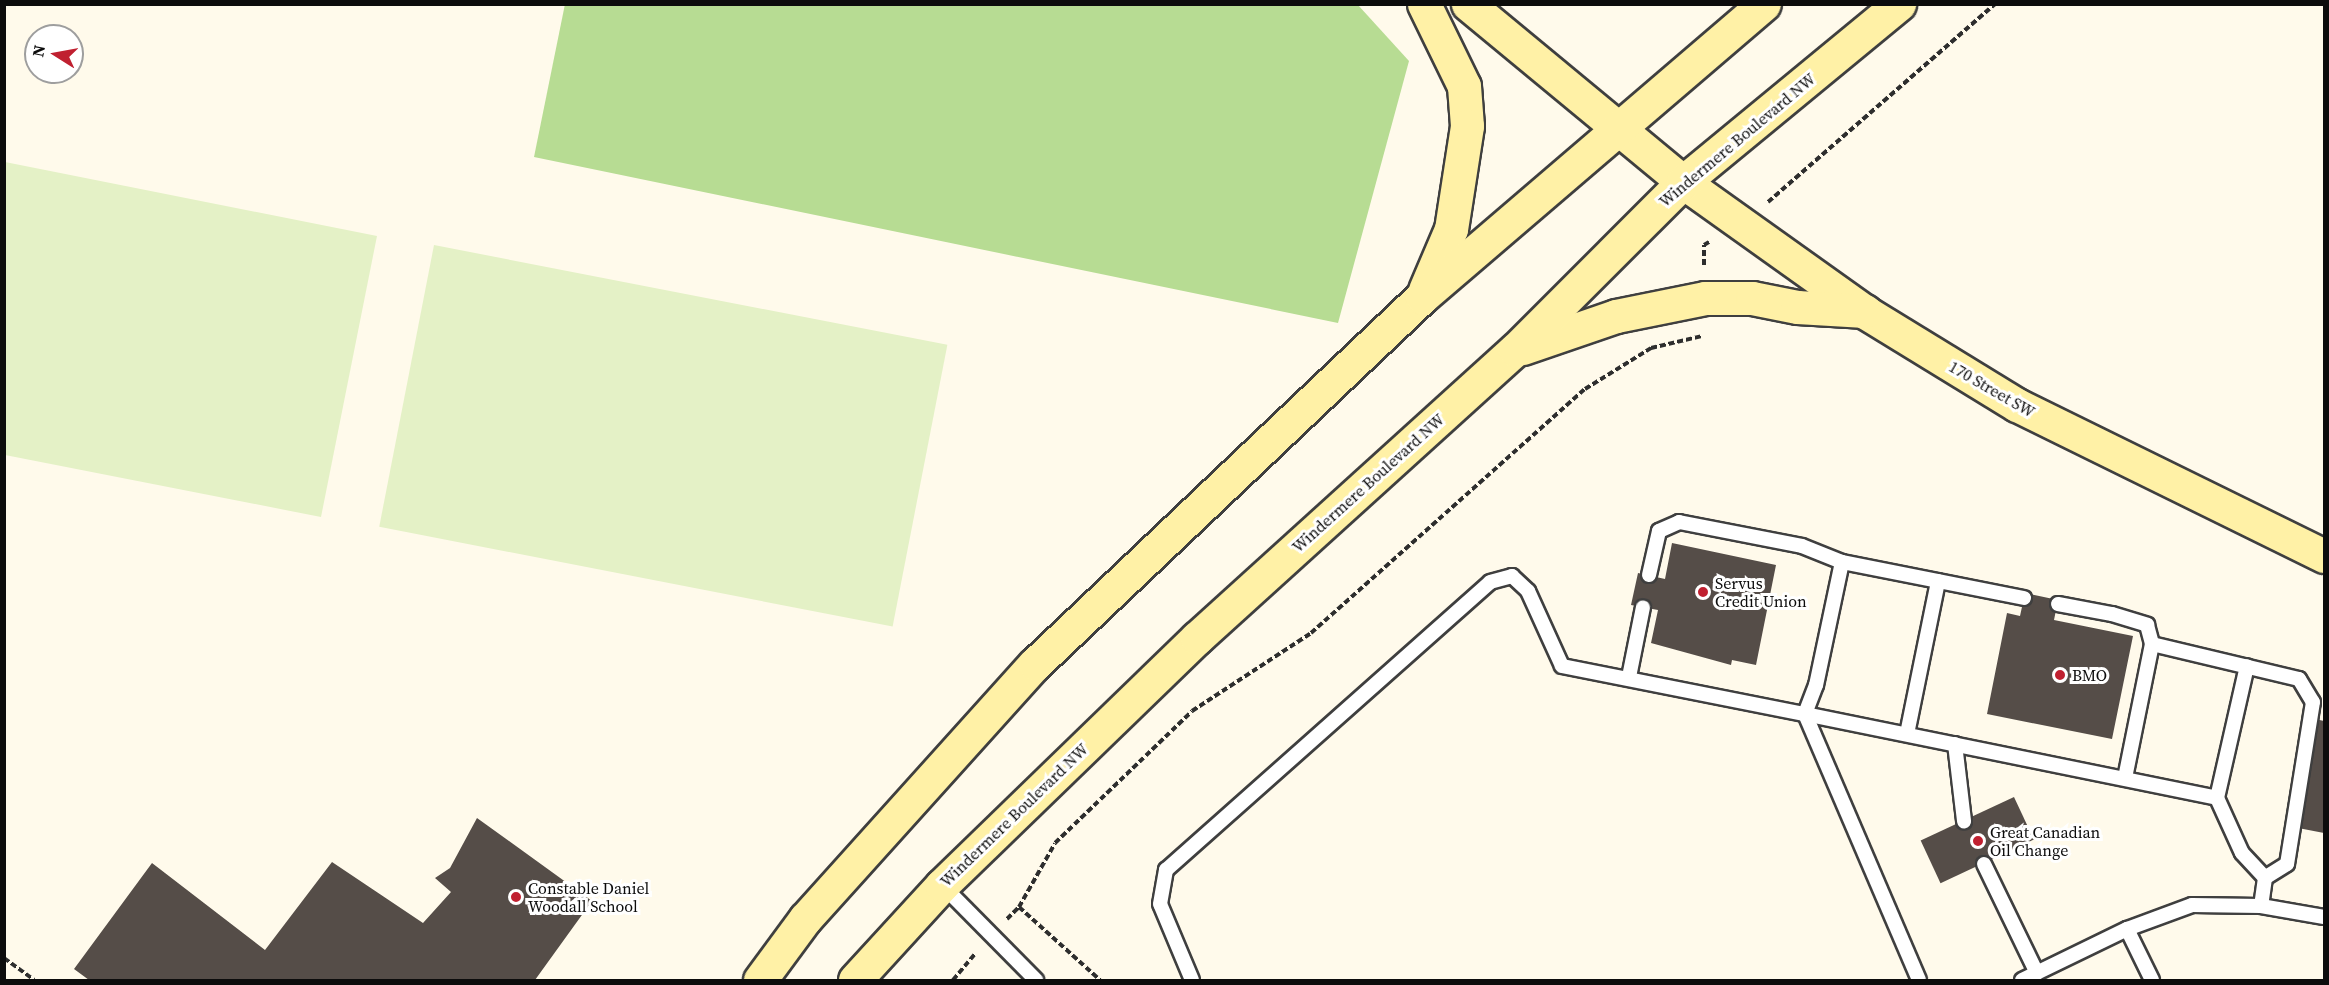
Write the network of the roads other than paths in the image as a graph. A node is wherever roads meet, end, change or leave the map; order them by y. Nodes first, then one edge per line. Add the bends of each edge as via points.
1 (1424, 4) edge
2 (1468, 4) edge
3 (1764, 4) edge
4 (1899, 4) edge
5 (1620, 132) junction
6 (1683, 182) junction
7 (1422, 297) junction
8 (1865, 312) junction
9 (1515, 350) junction
10 (2325, 556) edge
11 (1842, 562) junction
12 (1650, 575) dead end
13 (1938, 581) junction
14 (2024, 598) dead end
15 (2058, 604) dead end
16 (1643, 607) dead end
17 (2152, 644) junction
18 (2247, 666) junction
19 (1629, 677) junction
20 (1805, 714) junction
21 (1907, 734) junction
22 (1955, 744) junction
23 (2125, 778) junction
24 (2217, 798) junction
25 (1964, 821) dead end
26 (1984, 864) dead end
27 (2265, 878) junction
28 (942, 885) junction
29 (2261, 906) junction
30 (2325, 917) edge
31 (2127, 928) junction
32 (2037, 973) junction
33 (760, 981) edge
34 (855, 981) edge
35 (1036, 981) edge
36 (1192, 981) edge
37 (1919, 981) edge
38 (2022, 981) edge
39 (2152, 981) edge

1 - 7 street via 1464,86 1467,126 1451,229
2 - 5 street, 170 Street SW
3 - 5 street
4 - 6 street, Windermere Boulevard NW
5 - 6 street, 170 Street SW
5 - 7 street
6 - 8 street, 170 Street SW
6 - 9 street, Windermere Boulevard NW
7 - 33 street via 1035,664 805,919
8 - 9 street via 1797,307 1752,298 1705,297 1616,316
8 - 10 street, 170 Street SW via 2017,405
9 - 28 street, Windermere Boulevard NW via 1197,638
11 - 12 lane via 1802,546 1679,522 1659,531
11 - 13 lane
11 - 20 lane via 1816,685
13 - 14 lane
13 - 21 lane
15 - 17 lane via 2147,625
16 - 19 lane
17 - 18 lane
17 - 23 lane
18 - 24 lane
18 - 27 lane via 2299,679 2313,702 2287,864
19 - 20 lane
19 - 36 lane via 1562,666 1528,591 1512,576 1490,582 1166,870 1160,904
20 - 21 lane
20 - 37 lane
21 - 22 lane
22 - 23 lane
22 - 25 lane
23 - 24 lane
24 - 27 lane via 2242,853
26 - 32 lane
27 - 29 lane
28 - 34 street, Windermere Boulevard NW
28 - 35 lane
29 - 30 lane
29 - 31 lane via 2192,905
31 - 32 lane
31 - 39 lane
32 - 38 lane

